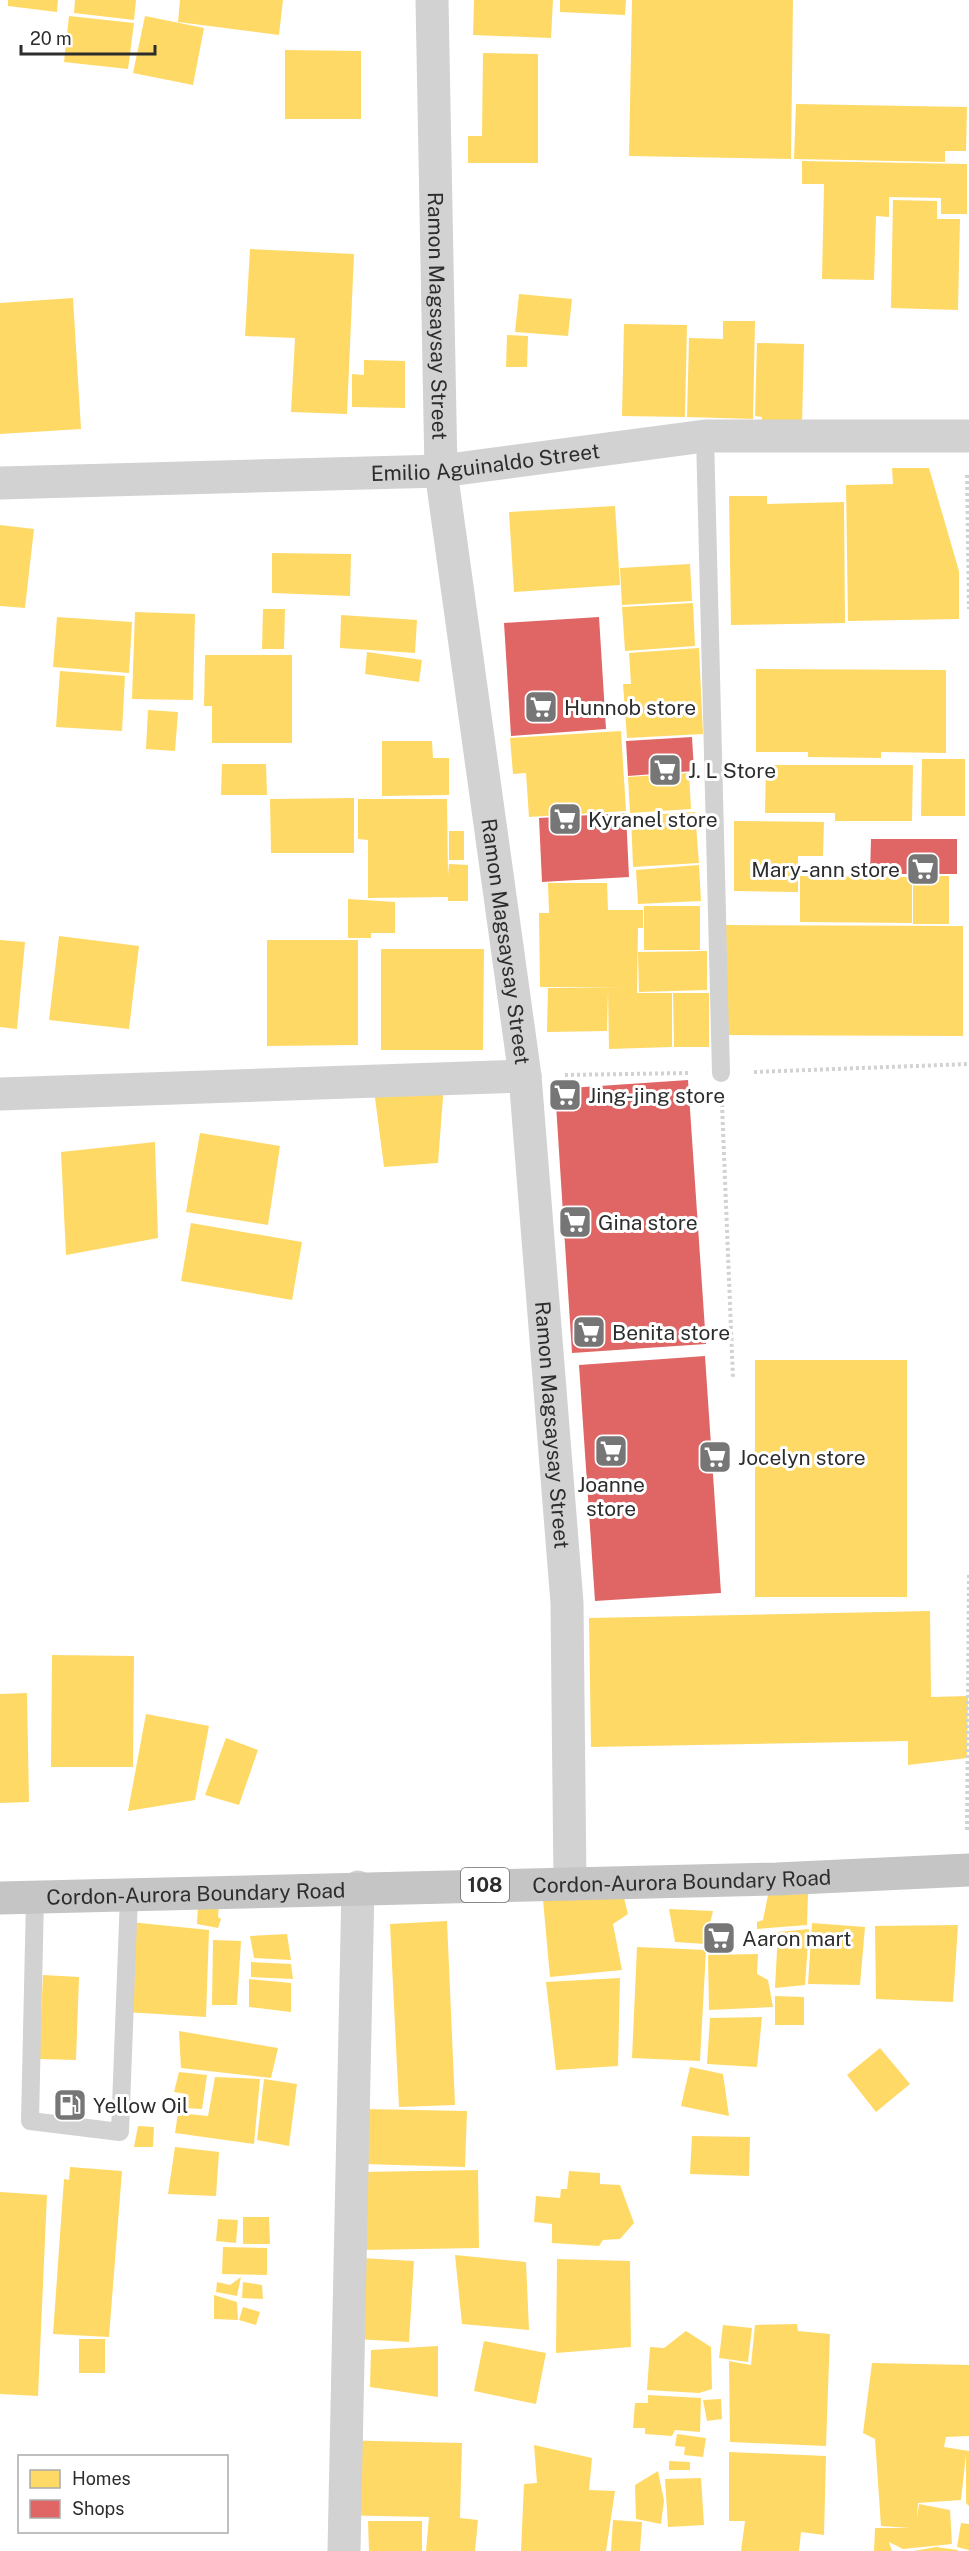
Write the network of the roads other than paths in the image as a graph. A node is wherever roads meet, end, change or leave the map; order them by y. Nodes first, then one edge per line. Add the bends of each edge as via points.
1 (432, 0) edge
2 (705, 436) junction
3 (968, 436) edge
4 (441, 471) junction
5 (0, 483) edge
6 (721, 1073) road end
7 (525, 1076) junction
8 (0, 1094) edge
9 (968, 1870) edge
10 (570, 1884) junction
11 (358, 1887) junction
12 (129, 1896) junction
13 (0, 1898) edge
14 (35, 1899) junction
15 (344, 2551) edge

1 - 4 street, Ramon Magsaysay Street
2 - 3 street, Emilio Aguinaldo Street
2 - 4 street, Emilio Aguinaldo Street
2 - 6 lane
4 - 5 street, Emilio Aguinaldo Street
4 - 7 street, Ramon Magsaysay Street
7 - 8 street
7 - 10 street, Ramon Magsaysay Street via 567,1603
9 - 10 main road, Cordon-Aurora Boundary Road / 108
10 - 11 main road, Cordon-Aurora Boundary Road / 108
11 - 12 main road, Cordon-Aurora Boundary Road / 108
11 - 15 street
12 - 14 main road, Cordon-Aurora Boundary Road / 108
12 - 14 lane via 120,2132 30,2121
13 - 14 main road, Cordon-Aurora Boundary Road / 108

